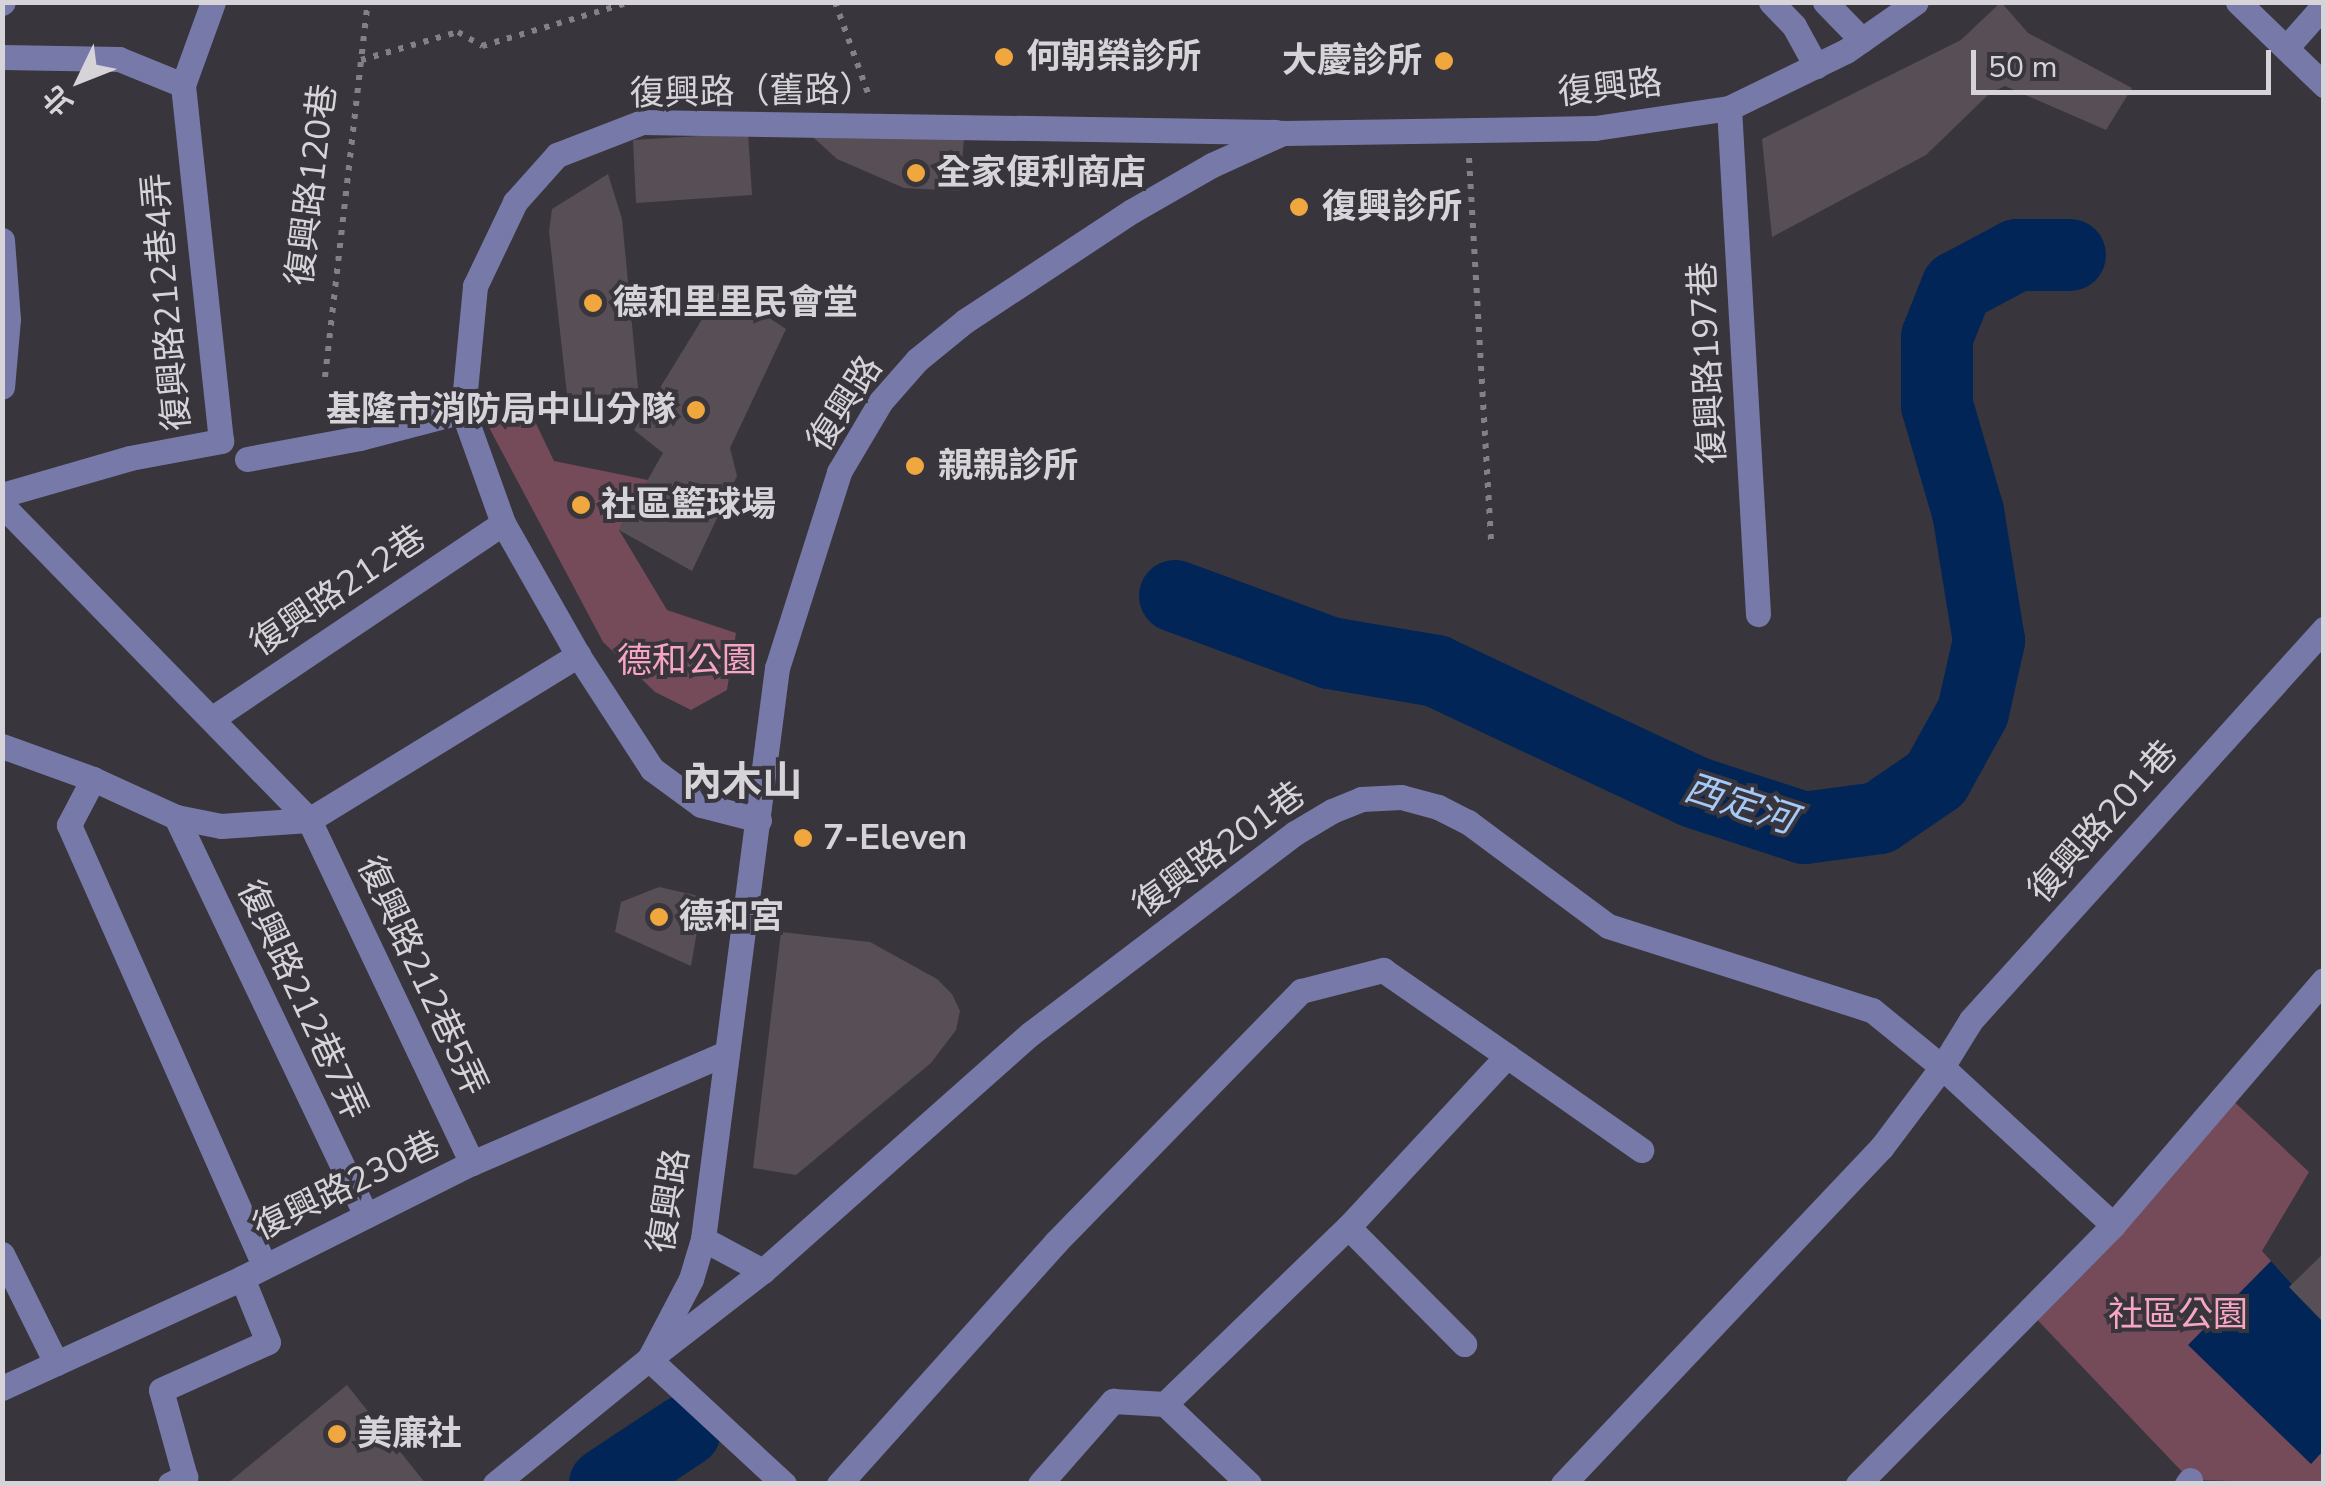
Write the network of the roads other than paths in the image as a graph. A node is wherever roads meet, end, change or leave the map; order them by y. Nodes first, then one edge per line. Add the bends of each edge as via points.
1 (214, 2) edge
2 (1771, 2) edge
3 (1826, 2) edge
4 (1916, 2) edge
5 (2238, 2) edge
6 (2324, 5) edge
7 (1862, 40) junction
8 (2286, 48) junction
9 (2, 57) edge
10 (1816, 66) junction
11 (183, 85) junction
12 (2324, 85) edge
13 (1729, 108) junction
14 (1283, 132) junction
15 (2, 240) edge
16 (2, 387) edge
17 (463, 411) junction
18 (248, 458) dead end
19 (2, 494) edge
20 (2, 506) edge
21 (503, 522) junction
22 (1758, 614) dead end
23 (2324, 629) edge
24 (578, 655) junction
25 (213, 718) junction
26 (2, 746) edge
27 (93, 779) junction
28 (176, 817) junction
29 (308, 820) junction
30 (759, 820) junction
31 (2324, 980) edge
32 (726, 1053) junction
33 (1507, 1056) junction
34 (1942, 1067) junction
35 (1641, 1150) dead end
36 (472, 1163) junction
37 (365, 1214) junction
38 (2113, 1226) junction
39 (1348, 1227) junction
40 (703, 1239) junction
41 (2, 1254) edge
42 (762, 1271) junction
43 (253, 1272) junction
44 (1464, 1344) dead end
45 (649, 1359) junction
46 (56, 1363) junction
47 (2, 1388) edge
48 (1166, 1404) junction
49 (170, 1484) edge
50 (495, 1484) edge
51 (784, 1484) edge
52 (839, 1484) edge
53 (1040, 1484) edge
54 (1250, 1484) edge
55 (1562, 1484) edge
56 (1858, 1484) edge

1 - 11 street, 復興路212巷4弄
2 - 10 street via 1794,26
3 - 7 street
4 - 7 street, 復興路
5 - 8 street
6 - 8 street
7 - 10 street, 復興路
8 - 12 street
9 - 11 street via 120,59
10 - 13 street, 復興路
11 - 19 street, 復興路212巷4弄 via 220,441
13 - 14 street, 復興路 via 1595,128
13 - 22 street, 復興路197巷
14 - 17 street, 復興路（舊路） via 670,121 618,127 557,155 515,202 475,286
14 - 30 street, 復興路 via 1132,210 965,321 881,401 839,472 777,668
15 - 16 street via 8,318
17 - 18 street
17 - 21 street, 復興路（舊路）
20 - 25 street
21 - 24 street, 復興路（舊路）
21 - 25 street, 復興路212巷
23 - 34 street, 復興路201巷 via 1971,1020
24 - 29 street
24 - 30 street, 復興路（舊路） via 652,769 702,805
25 - 29 street
26 - 27 street
27 - 28 street
27 - 43 street via 69,825
28 - 29 street via 221,826
28 - 37 street, 復興路212巷7弄
29 - 36 street, 復興路212巷5弄
30 - 32 street, 復興路
31 - 38 street
32 - 36 street, 復興路230巷
32 - 40 street, 復興路
33 - 35 street
33 - 39 street
33 - 52 street via 1383,970 1301,991 1056,1242
34 - 38 street, 復興路201巷
34 - 42 street, 復興路201巷 via 1872,1010 1608,926 1438,807 1401,797 1360,799 1295,833 1030,1034
34 - 55 street, 復興路201巷 via 1882,1148
36 - 37 street, 復興路230巷
37 - 43 street, 復興路230巷
38 - 56 street
39 - 44 street
39 - 48 street
40 - 42 street
40 - 45 street, 復興路 via 685,1294
41 - 46 street
42 - 45 street, 復興路201巷
43 - 46 street, 復興路230巷
43 - 49 street via 268,1342 161,1390 184,1477
45 - 50 street, 復興路
45 - 51 street
46 - 47 street, 復興路230巷
48 - 53 street via 1113,1400
48 - 54 street

